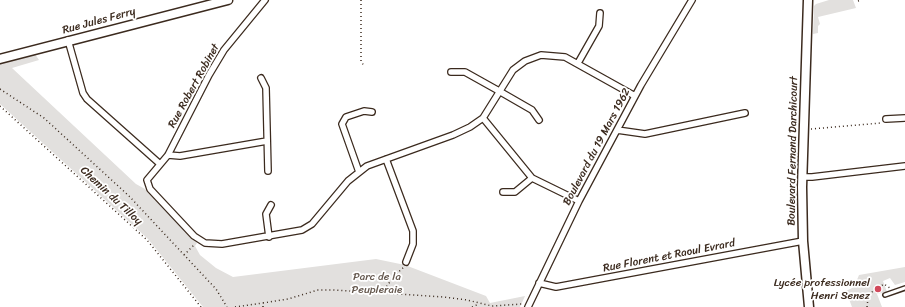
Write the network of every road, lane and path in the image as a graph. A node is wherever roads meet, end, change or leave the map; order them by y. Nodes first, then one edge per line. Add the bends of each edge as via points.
1 (228, 0) edge
2 (265, 0) edge
3 (361, 0) edge
4 (692, 0) edge
5 (808, 0) edge
6 (861, 0) edge
7 (858, 1) edge
8 (600, 13) dead end
9 (68, 40) junction
10 (0, 59) edge
11 (578, 63) junction
12 (364, 66) dead end
13 (452, 72) dead end
14 (261, 78) dead end
15 (0, 89) edge
16 (499, 91) junction
17 (636, 96) junction
18 (0, 106) edge
19 (372, 112) dead end
20 (745, 113) dead end
21 (483, 118) junction
22 (905, 118) edge
23 (539, 120) dead end
24 (886, 120) joint
25 (617, 130) junction
26 (803, 130) junction
27 (267, 141) junction
28 (168, 155) junction
29 (386, 159) junction
30 (160, 164) junction
31 (905, 166) edge
32 (268, 171) dead end
33 (358, 172) junction
34 (802, 177) junction
35 (532, 178) junction
36 (504, 192) dead end
37 (579, 201) junction
38 (271, 205) dead end
39 (268, 237) junction
40 (198, 239) junction
41 (803, 241) junction
42 (184, 255) junction
43 (405, 265) joint
44 (539, 283) junction
45 (905, 288) edge
46 (895, 291) junction
47 (382, 293) junction
48 (885, 295) dead end
49 (263, 303) junction
50 (481, 304) junction
51 (528, 306) edge
52 (810, 306) edge
53 (201, 307) edge
54 (227, 307) edge
55 (235, 307) edge
56 (263, 307) edge
57 (472, 307) edge
58 (867, 307) edge

1 - 9 main road, Rue Jules Ferry
2 - 28 street, Rue Robert Robinet via 217,62
3 - 12 path via 361,61
4 - 17 street, Boulevard du 19 Mars 1962
5 - 26 main road, Boulevard Fernand Darchicourt
6 - 7 path
8 - 11 street via 599,26
9 - 10 main road, Rue Jules Ferry
9 - 30 street via 87,99
11 - 16 street via 565,57 541,56 525,61 513,70
11 - 17 street
13 - 16 street via 465,72
14 - 27 street via 266,88
15 - 42 path via 35,110 80,150 129,196
16 - 21 street
16 - 23 street via 532,110
17 - 25 street, Boulevard du 19 Mars 1962
18 - 53 path, Chemin du Tilloy via 147,240
19 - 33 street via 364,111 346,117 342,124
20 - 25 street via 645,134
21 - 29 street via 470,128
21 - 35 street
22 - 24 street
24 - 26 path via 883,123
25 - 37 street, Boulevard du 19 Mars 1962
26 - 34 main road, Boulevard Fernand Darchicourt
27 - 28 street via 180,156
27 - 32 street
28 - 30 street, Rue Robert Robinet
29 - 33 street
29 - 43 street via 413,231 413,244
30 - 40 street, Rue Robert Robinet via 148,177 147,186
31 - 34 street
33 - 39 street via 312,224 292,233
34 - 41 main road, Boulevard Fernand Darchicourt
35 - 36 street via 515,192
35 - 37 street
37 - 44 street, Boulevard du 19 Mars 1962
38 - 39 street via 266,214
39 - 40 street via 222,244 205,243
40 - 42 path
41 - 44 street, Rue Florent et Raoul Evrard via 556,287
41 - 52 main road, Boulevard Fernand Darchicourt
42 - 54 path via 216,290
43 - 47 path
44 - 51 street, Boulevard du 19 Mars 1962
45 - 46 lane
46 - 48 lane
46 - 58 path via 884,284 878,287 868,299
47 - 49 path via 318,290
47 - 50 path via 444,297
49 - 55 path
49 - 56 path
50 - 51 path
50 - 57 path

